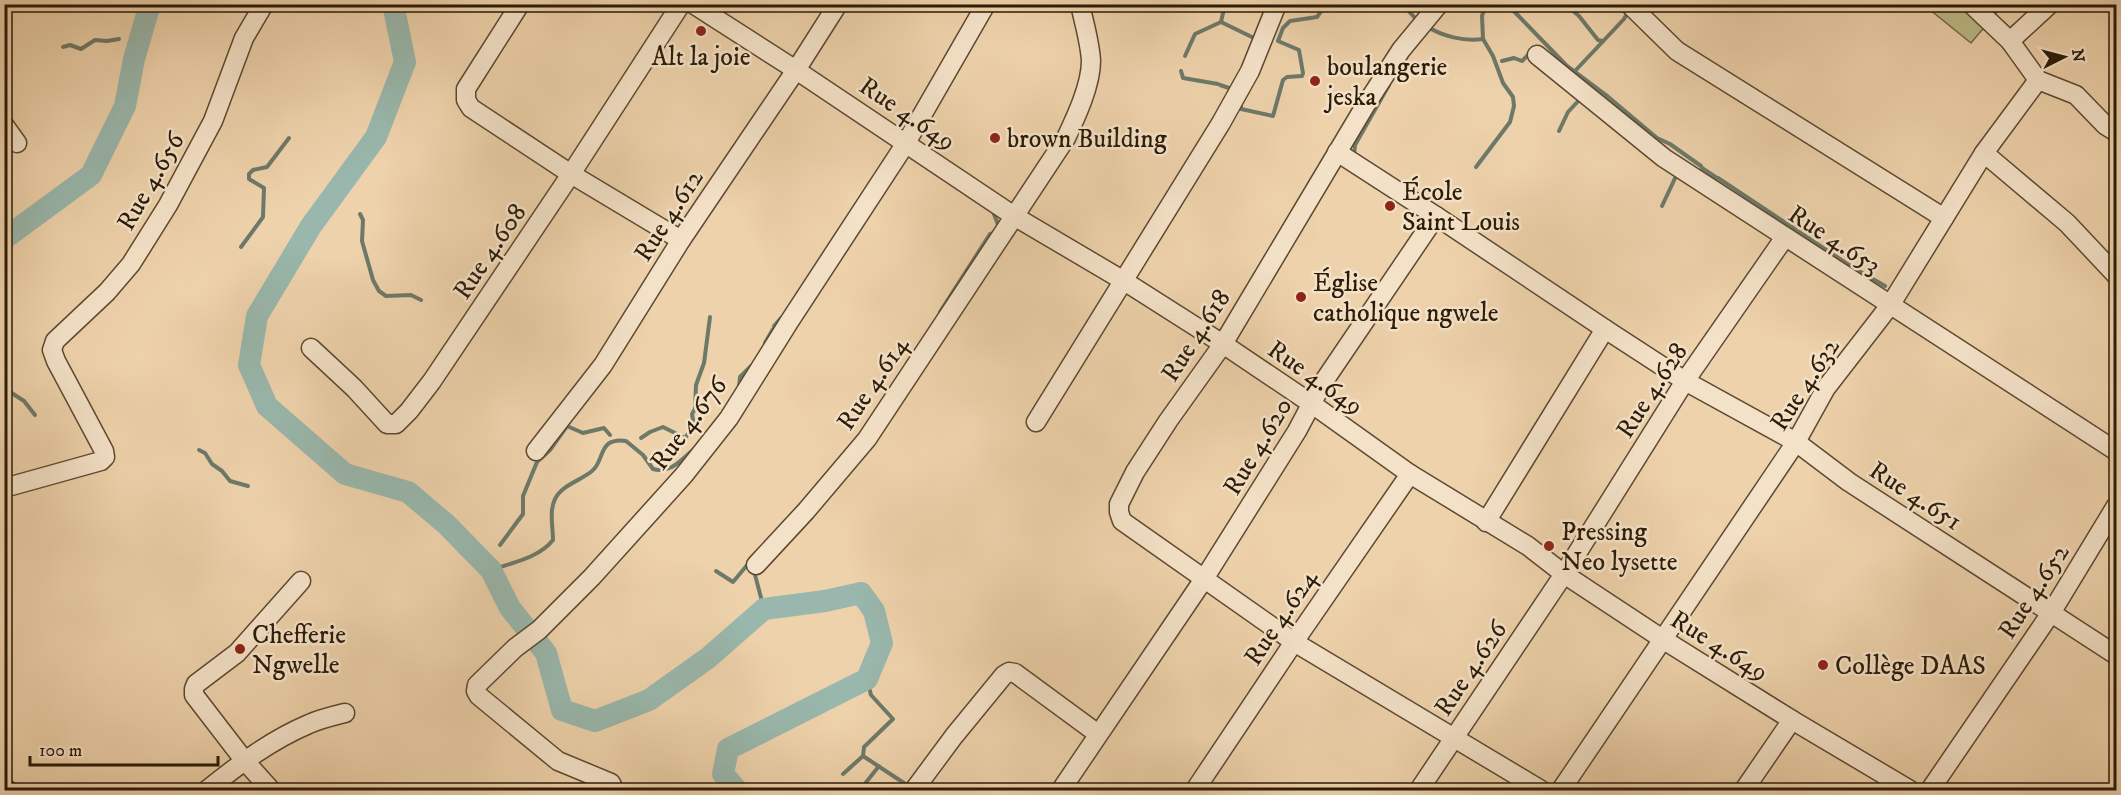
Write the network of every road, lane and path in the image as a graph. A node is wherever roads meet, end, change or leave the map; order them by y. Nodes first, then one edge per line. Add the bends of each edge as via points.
1 (264, 4) edge
2 (520, 4) edge
3 (681, 4) edge
4 (693, 4) edge
5 (838, 4) edge
6 (986, 4) edge
7 (1080, 4) edge
8 (1277, 4) edge
9 (1439, 4) edge
10 (1629, 4) edge
11 (1971, 4) edge
12 (2050, 4) edge
13 (2010, 41) junction
14 (1537, 55) dead end
15 (796, 70) junction
16 (2038, 80) junction
17 (4, 125) edge
18 (2116, 129) edge
19 (17, 143) dead end
20 (906, 143) junction
21 (1337, 152) junction
22 (1984, 153) junction
23 (571, 174) junction
24 (1014, 216) junction
25 (1436, 216) junction
26 (1944, 218) junction
27 (1785, 237) junction
28 (681, 240) junction
29 (2116, 275) edge
30 (1124, 281) junction
31 (1891, 304) junction
32 (1605, 329) junction
33 (1223, 344) junction
34 (311, 348) dead end
35 (1685, 381) junction
36 (1312, 404) junction
37 (1036, 422) dead end
38 (1796, 442) junction
39 (536, 451) dead end
40 (2116, 451) edge
41 (1410, 474) junction
42 (4, 488) edge
43 (2116, 506) edge
44 (1486, 522) junction
45 (756, 565) dead end
46 (1564, 574) junction
47 (1204, 579) junction
48 (301, 581) dead end
49 (2051, 613) junction
50 (1664, 640) junction
51 (1294, 642) junction
52 (2116, 655) edge
53 (345, 713) dead end
54 (1792, 720) junction
55 (1098, 734) junction
56 (1454, 739) junction
57 (244, 760) junction
58 (614, 789) edge
59 (207, 790) edge
60 (271, 790) edge
61 (914, 790) edge
62 (1061, 790) edge
63 (1195, 790) edge
64 (1419, 790) edge
65 (1541, 790) edge
66 (1561, 790) edge
67 (1744, 790) edge
68 (1910, 790) edge
69 (1930, 790) edge

1 - 42 street, Rue 4.656 via 244,38 213,122 168,205 131,264 55,341 52,350 56,361 105,457
2 - 23 street via 466,89 466,100 471,108
3 - 23 street, Rue 4.608
4 - 15 street, Rue 4.649
5 - 15 street, Rue 4.612
6 - 20 street, Rue 4.676
7 - 24 street via 1090,53 1088,79 1066,138
8 - 30 street via 1233,102
9 - 21 street, Rue 4.618 via 1401,50
10 - 26 street via 1677,51
11 - 13 street
12 - 13 street
13 - 16 street
14 - 27 street, Rue 4.653 via 1664,158
15 - 20 street, Rue 4.649
15 - 28 street, Rue 4.612
16 - 18 street via 2076,95 2105,125
16 - 22 street, Rue 4.632
17 - 19 street
20 - 24 street, Rue 4.649
20 - 58 street, Rue 4.676 via 729,418 684,475 592,577 477,685 479,696 558,761 611,783
21 - 25 street
21 - 33 street, Rue 4.618
22 - 26 street, Rue 4.632
22 - 29 street via 2067,223
23 - 28 street
23 - 34 street, Rue 4.608 via 432,381 396,424 387,424
24 - 30 street, Rue 4.649
24 - 45 street, Rue 4.614 via 867,439
25 - 32 street
25 - 36 street, Rue 4.620
26 - 31 street, Rue 4.632
27 - 31 street, Rue 4.653
27 - 35 street, Rue 4.628
28 - 39 street, Rue 4.612 via 603,365
30 - 33 street, Rue 4.649
30 - 37 street
31 - 38 street, Rue 4.632 via 1827,388
31 - 40 street, Rue 4.653
32 - 35 street, Rue 4.651
32 - 44 street
33 - 36 street, Rue 4.649
33 - 47 street, Rue 4.618 via 1168,421 1119,504 1122,521
35 - 38 street, Rue 4.651
35 - 46 street, Rue 4.628
36 - 41 street, Rue 4.649
36 - 47 street, Rue 4.620
38 - 49 street, Rue 4.651 via 1849,482
38 - 50 street, Rue 4.632
41 - 44 street, Rue 4.649
41 - 51 street, Rue 4.624
43 - 49 street, Rue 4.652
44 - 46 street, Rue 4.649 via 1528,546
46 - 50 street, Rue 4.649
46 - 56 street, Rue 4.626
47 - 51 street, Rue 4.618
47 - 55 street, Rue 4.620
48 - 57 street via 246,644 194,689 194,695
49 - 52 street, Rue 4.651
49 - 69 street, Rue 4.652
50 - 54 street, Rue 4.649
50 - 66 street, Rue 4.632
51 - 56 street, Rue 4.618
51 - 63 street, Rue 4.624
53 - 57 street via 311,723
54 - 67 street
54 - 68 street, Rue 4.649
55 - 61 street via 1009,672
55 - 62 street, Rue 4.620
56 - 64 street, Rue 4.626
56 - 65 street, Rue 4.618
57 - 59 street
57 - 60 street

